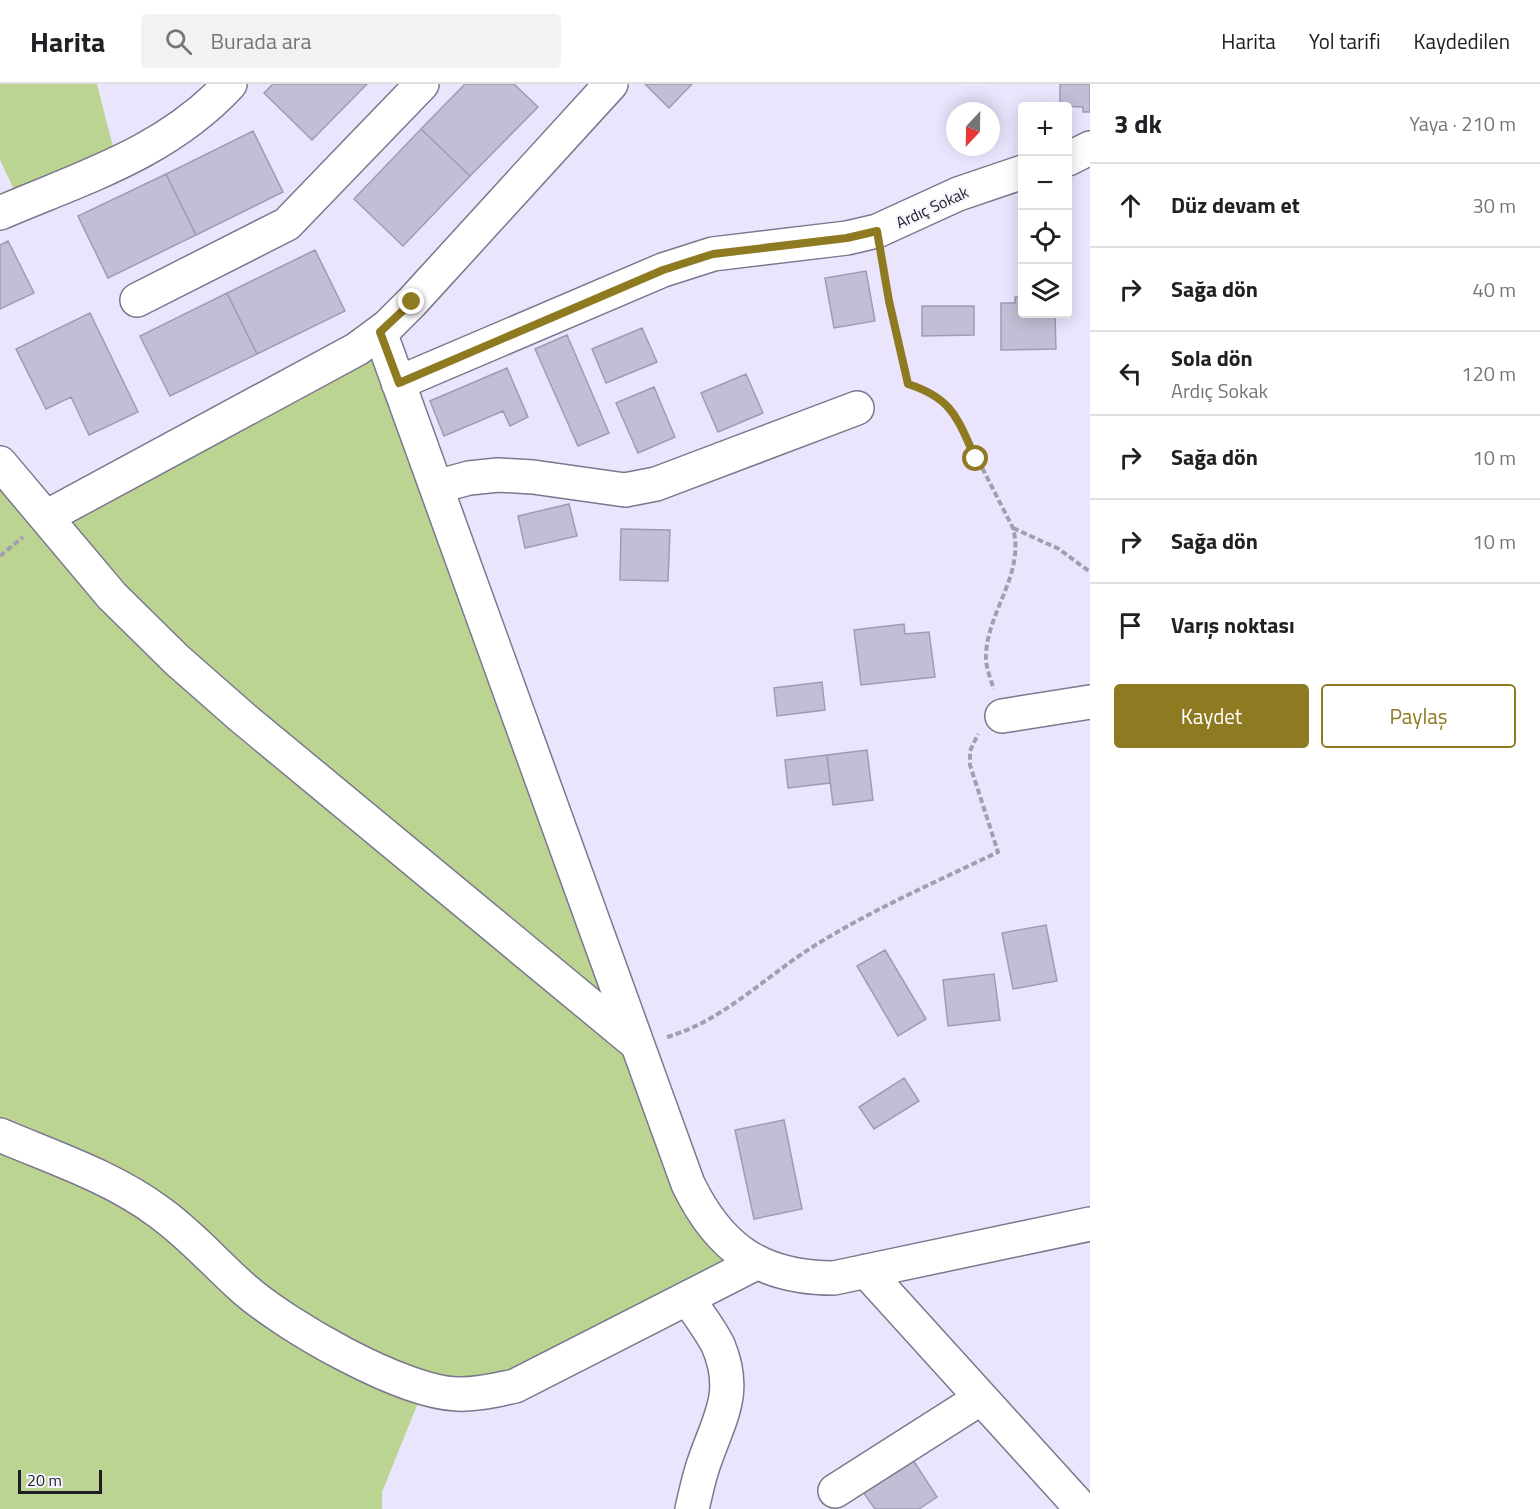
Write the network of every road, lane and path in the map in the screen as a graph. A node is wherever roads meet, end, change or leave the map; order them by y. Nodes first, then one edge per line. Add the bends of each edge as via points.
1 (230, 84) edge
2 (422, 84) edge
3 (607, 85) edge
4 (1090, 148) edge
5 (1072, 157) edge
6 (1018, 174) edge
7 (0, 213) edge
8 (877, 231) junction
9 (137, 300) dead end
10 (380, 332) junction
11 (399, 383) junction
12 (857, 408) dead end
13 (0, 463) edge
14 (436, 488) junction
15 (46, 517) junction
16 (1013, 528) junction
17 (1090, 572) edge
18 (1090, 702) edge
19 (1002, 716) junction
20 (639, 1045) junction
21 (0, 1136) edge
22 (1090, 1224) edge
23 (756, 1263) junction
24 (866, 1271) junction
25 (688, 1298) junction
26 (981, 1398) junction
27 (835, 1491) dead end
28 (692, 1509) edge
29 (1082, 1509) edge

1 - 7 street via 184,127 159,143
2 - 9 street via 287,224
3 - 10 street via 412,302
4 - 5 street
6 - 8 street, Ardıç Sokak via 958,194
8 - 11 street, Ardıç Sokak via 713,254 663,270
8 - 16 path via 908,384 938,397 953,411
10 - 11 street
10 - 15 street via 326,368
11 - 14 street
12 - 14 street via 656,484 626,490 498,475 469,478
13 - 15 street
14 - 20 street
15 - 20 street via 112,596 177,660
16 - 17 path via 1059,549
16 - 19 path via 1016,558 989,634 986,654
18 - 19 street
19 - 20 path via 985,725 970,751 970,765 998,852 849,925 712,1017 678,1034
20 - 23 street via 702,1213 720,1236
21 - 25 street via 140,1199 183,1231 245,1289 294,1325 345,1354 424,1388 456,1394 515,1386
22 - 24 street
23 - 24 street via 810,1278
23 - 25 street
24 - 26 street
25 - 28 street via 717,1344 728,1377 721,1424 705,1459
26 - 27 street
26 - 29 street

